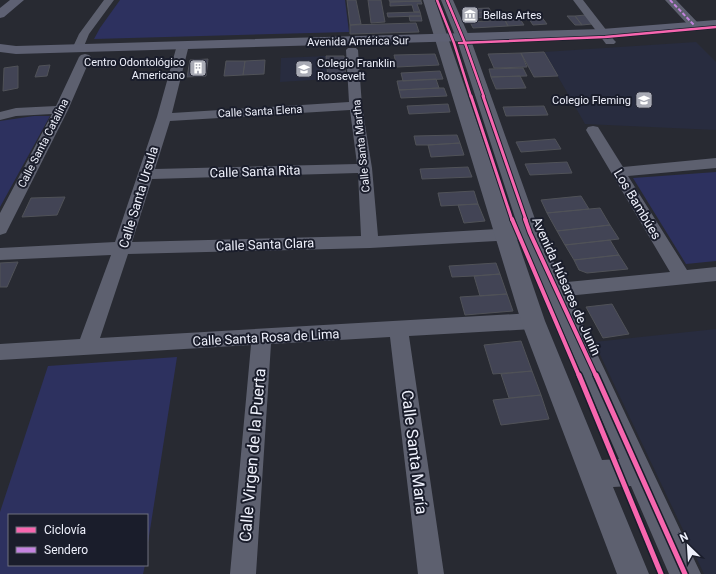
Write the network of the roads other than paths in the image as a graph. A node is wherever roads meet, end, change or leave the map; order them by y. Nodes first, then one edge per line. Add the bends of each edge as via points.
1 (5, 0) edge
2 (18, 0) edge
3 (109, 0) edge
4 (429, 0) edge
5 (447, 0) edge
6 (578, 0) edge
7 (670, 0) edge
8 (0, 3) edge
9 (0, 14) edge
10 (716, 24) edge
11 (695, 26) junction
12 (716, 35) edge
13 (606, 37) junction
14 (454, 43) junction
15 (0, 48) edge
16 (181, 50) junction
17 (352, 50) junction
18 (82, 53) junction
19 (0, 61) edge
20 (356, 106) junction
21 (61, 110) junction
22 (0, 116) edge
23 (164, 117) junction
24 (593, 130) dead end
25 (716, 163) edge
26 (365, 168) junction
27 (618, 172) junction
28 (145, 174) junction
29 (0, 228) edge
30 (530, 233) junction
31 (504, 235) junction
32 (370, 242) junction
33 (122, 248) junction
34 (0, 254) edge
35 (716, 274) edge
36 (683, 278) junction
37 (557, 290) junction
38 (533, 321) junction
39 (399, 330) junction
40 (262, 336) junction
41 (87, 348) junction
42 (0, 352) edge
43 (639, 471) junction
44 (593, 475) junction
45 (243, 574) edge
46 (431, 574) edge
47 (633, 574) edge
48 (685, 574) edge

1 - 8 main road
2 - 9 main road
3 - 18 street, Calle Santa Catalina via 84,34
4 - 14 street, Avenida Húsares de Junín
5 - 14 street, Avenida Húsares de Junín
6 - 13 street
7 - 11 street
10 - 11 main road, Avenida América Sur
11 - 13 main road, Avenida América Sur
12 - 13 main road, Avenida América Sur
13 - 14 main road, Avenida América Sur
14 - 16 main road, Avenida América Sur
14 - 17 main road, Avenida América Sur
14 - 30 street, Avenida Húsares de Junín
14 - 31 street, Avenida Húsares de Junín
15 - 18 main road, Avenida América Sur
16 - 17 main road, Avenida América Sur
16 - 18 main road, Avenida América Sur
16 - 23 street, Calle Santa Ursula
17 - 20 street, Calle Santa Martha
18 - 19 main road, Avenida América Sur
18 - 21 street, Calle Santa Catalina
20 - 23 street, Calle Santa Elena
20 - 26 street, Calle Santa Martha
21 - 22 street via 16,112
21 - 29 street, Calle Santa Catalina
23 - 28 street, Calle Santa Ursula
24 - 27 street, Los Bambúes
25 - 27 street
26 - 28 street, Calle Santa Rita
26 - 32 street, Calle Santa Martha
27 - 36 street, Los Bambúes
28 - 33 street, Calle Santa Ursula
30 - 31 street, Calle Santa Clara
30 - 37 street, Avenida Húsares de Junín
31 - 32 street, Calle Santa Clara
31 - 38 street, Avenida Húsares de Junín
32 - 33 street, Calle Santa Clara
33 - 34 street, Calle Santa Clara
33 - 41 street, Calle Santa Ursula
35 - 36 street
36 - 37 street
37 - 43 street, Avenida Húsares de Junín
38 - 39 street, Calle Santa Rosa de Lima
38 - 44 street, Avenida Húsares de Junín
39 - 40 street, Calle Santa Rosa de Lima
39 - 46 street, Calle Santa María
40 - 41 street, Calle Santa Rosa de Lima
40 - 45 street, Calle Virgen de la Puerta
41 - 42 street, Calle Santa Rosa de Lima
43 - 44 street
43 - 48 street, Avenida Húsares de Junín
44 - 47 street, Avenida Húsares de Junín

